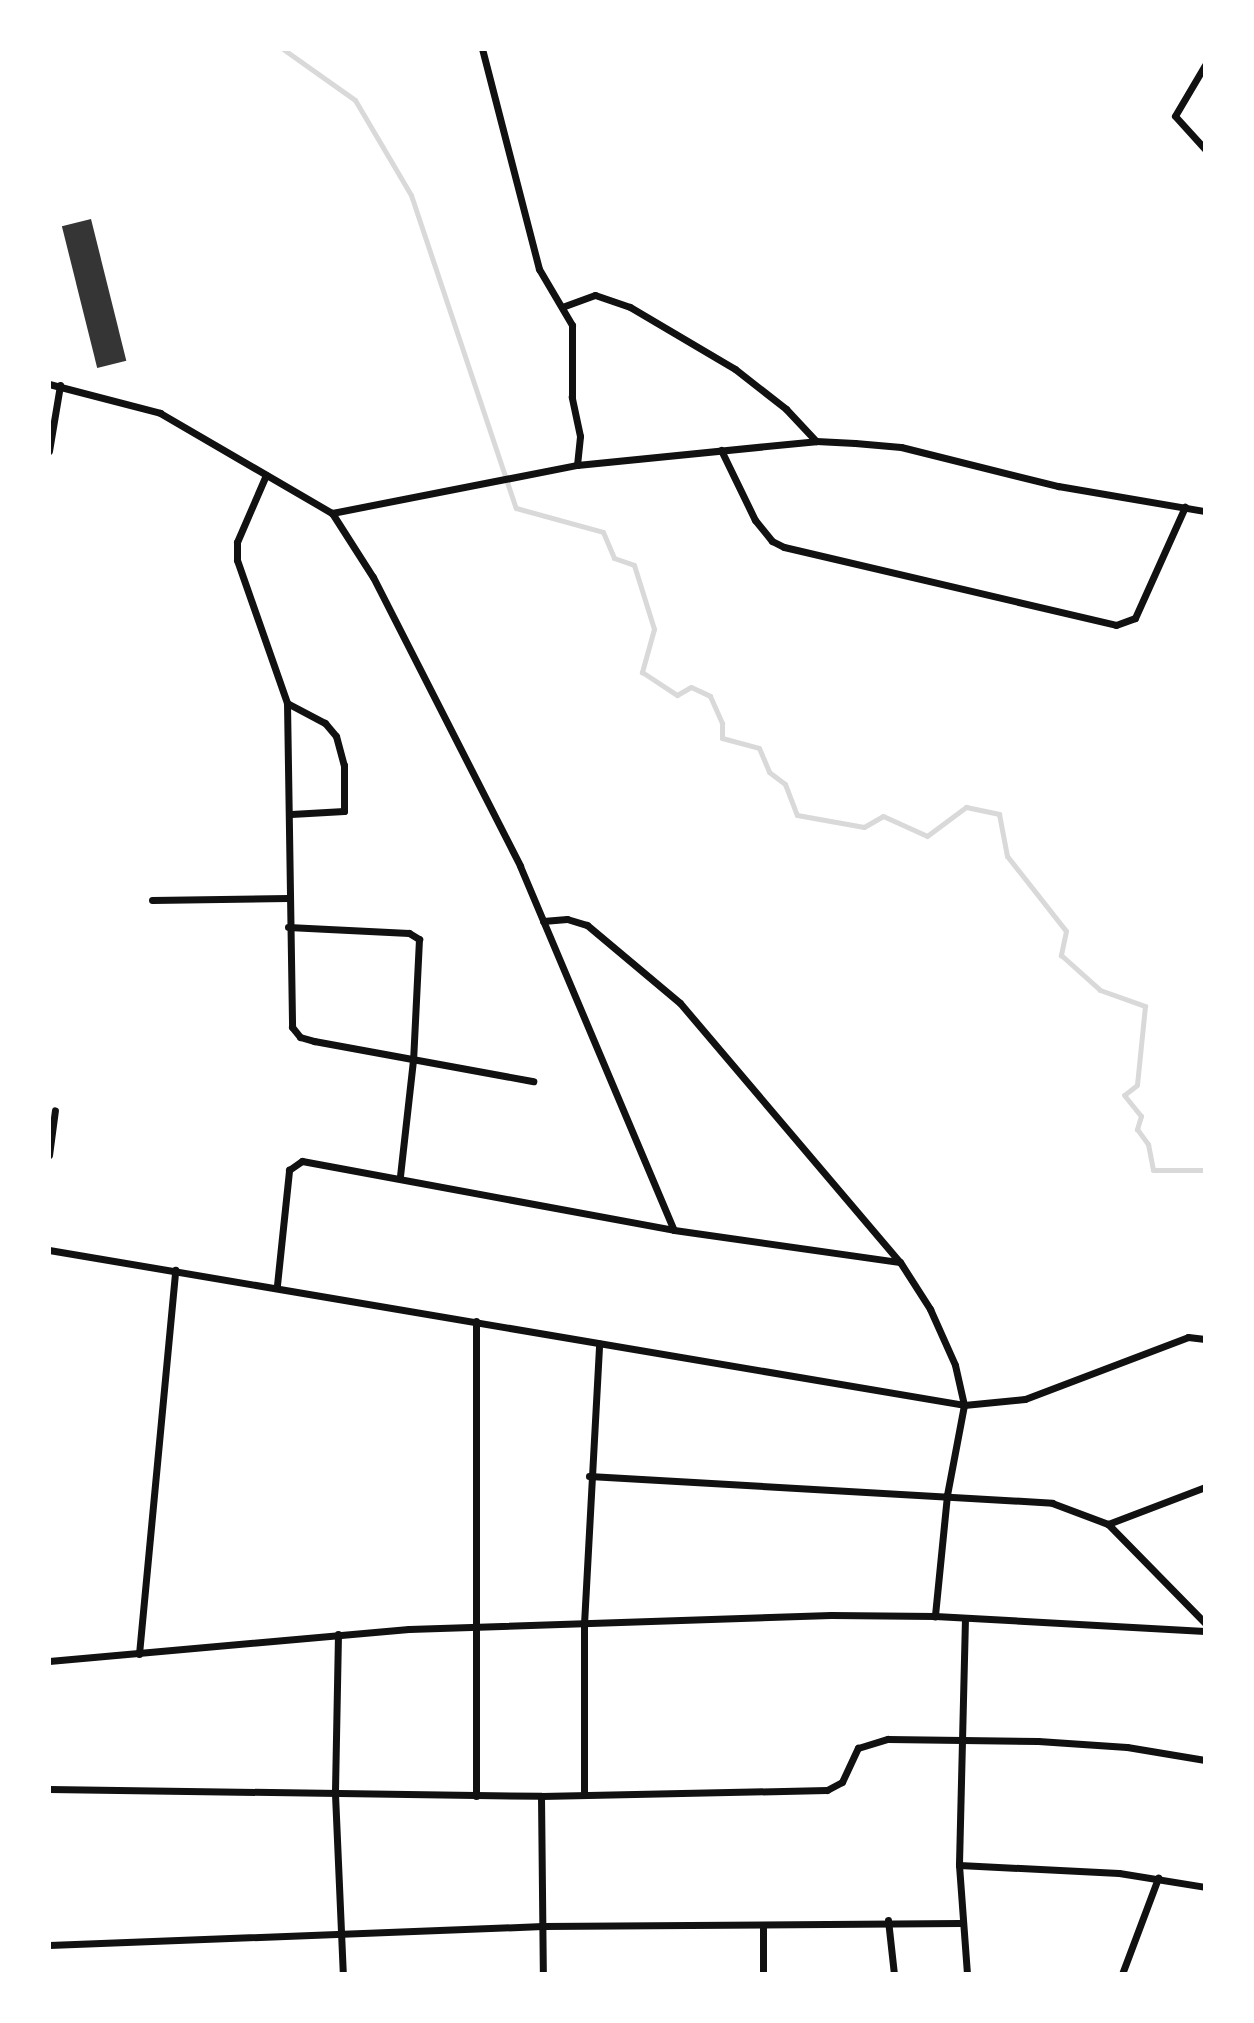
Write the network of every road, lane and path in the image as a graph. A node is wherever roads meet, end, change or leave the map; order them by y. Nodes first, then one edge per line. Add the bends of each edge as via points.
1 (482, 49) edge
2 (1205, 65) edge
3 (1205, 149) edge
4 (49, 281) edge
5 (49, 305) edge
6 (562, 307) junction
7 (49, 384) edge
8 (60, 386) junction
9 (816, 442) junction
10 (721, 450) junction
11 (49, 451) edge
12 (577, 464) junction
13 (266, 475) junction
14 (1185, 507) junction
15 (1205, 511) edge
16 (332, 513) junction
17 (287, 704) junction
18 (291, 814) junction
19 (288, 898) junction
20 (152, 900) dead end
21 (543, 921) junction
22 (288, 927) junction
23 (413, 1060) junction
24 (533, 1081) dead end
25 (55, 1110) dead end
26 (49, 1155) edge
27 (400, 1176) junction
28 (674, 1230) junction
29 (49, 1250) edge
30 (900, 1262) junction
31 (174, 1270) junction
32 (276, 1285) junction
33 (477, 1321) junction
34 (1205, 1339) edge
35 (599, 1343) junction
36 (964, 1405) junction
37 (589, 1476) junction
38 (1205, 1487) edge
39 (947, 1495) junction
40 (1108, 1524) junction
41 (935, 1616) junction
42 (964, 1618) junction
43 (1205, 1623) edge
44 (584, 1624) junction
45 (477, 1627) junction
46 (1205, 1631) edge
47 (338, 1634) junction
48 (139, 1654) junction
49 (49, 1661) edge
50 (960, 1739) junction
51 (1205, 1760) edge
52 (49, 1789) edge
53 (335, 1794) junction
54 (584, 1795) junction
55 (476, 1796) junction
56 (541, 1796) junction
57 (960, 1865) junction
58 (1158, 1878) junction
59 (1205, 1887) edge
60 (888, 1920) junction
61 (960, 1923) junction
62 (763, 1925) junction
63 (543, 1926) junction
64 (340, 1932) junction
65 (49, 1945) edge
66 (342, 1974) edge
67 (543, 1974) edge
68 (763, 1974) edge
69 (894, 1974) edge
70 (967, 1974) edge
71 (1122, 1974) edge

1 - 6 street via 539,269
2 - 3 street via 1175,116
4 - 5 lane
6 - 9 street via 595,295 630,307 735,369 786,409
6 - 12 street via 575,341 572,397 580,436
7 - 8 street
8 - 11 street
8 - 13 street via 160,413
9 - 10 street
9 - 14 street via 901,447 1048,484
10 - 12 street
10 - 14 street via 755,520 772,541 784,547 1116,625 1135,618
12 - 16 street
13 - 16 street
13 - 17 street via 237,542 237,560
14 - 15 street
16 - 21 street via 399,625
17 - 18 street
17 - 18 street via 325,723 336,736 344,765 344,811
18 - 19 street
19 - 20 street
19 - 22 street
21 - 28 street
21 - 30 street via 568,919 587,925 680,1003
22 - 23 street via 290,1017 295,1033
22 - 23 street via 416,936
23 - 24 street
23 - 27 street
25 - 26 street
27 - 28 street
27 - 32 street via 294,1163 289,1170
28 - 30 street
29 - 31 street
30 - 36 street via 947,1340
31 - 32 street
31 - 48 street
32 - 33 street
33 - 35 street
33 - 45 street
34 - 36 street via 1194,1336 1025,1399
35 - 36 street
35 - 37 street
36 - 39 street
37 - 39 street
37 - 44 street
38 - 40 street
39 - 40 street via 1052,1503
39 - 41 street
40 - 43 street
41 - 42 street
41 - 44 street
42 - 46 street
42 - 50 street
44 - 45 street
44 - 54 street
45 - 47 street
45 - 55 street
47 - 48 street
47 - 53 street
48 - 49 street
50 - 51 street via 1127,1747
50 - 54 street via 864,1744 852,1756 842,1782 827,1790
50 - 57 street
52 - 53 street
53 - 55 street
53 - 64 street
54 - 56 street
55 - 56 street
56 - 63 street
57 - 58 street
57 - 61 street
58 - 59 street
58 - 71 street
60 - 61 street
60 - 62 street
60 - 69 street
61 - 70 street
62 - 63 street
62 - 68 street
63 - 64 street
63 - 67 street
64 - 65 street
64 - 66 street

